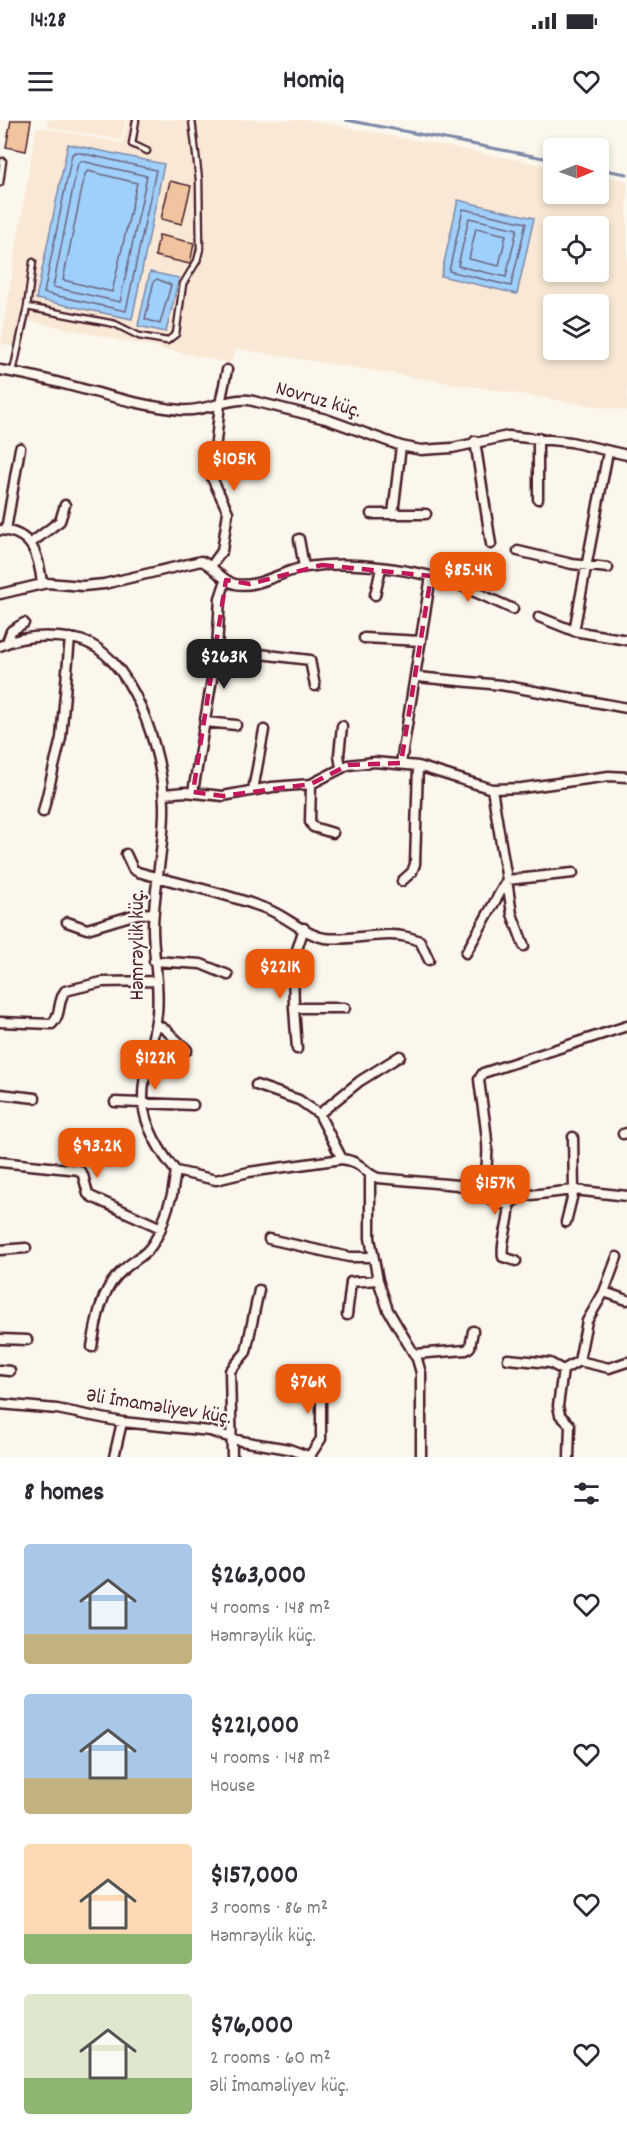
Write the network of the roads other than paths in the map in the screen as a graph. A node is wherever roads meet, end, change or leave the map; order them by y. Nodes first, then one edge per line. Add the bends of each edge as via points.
1 (136, 120) edge
2 (192, 120) edge
3 (147, 151) dead end
4 (3, 161) dead end
5 (0, 183) edge
6 (33, 262) dead end
7 (27, 307) junction
8 (0, 370) edge
9 (227, 370) dead end
10 (13, 372) junction
11 (220, 404) junction
12 (538, 438) junction
13 (475, 441) junction
14 (401, 446) junction
15 (21, 448) dead end
16 (608, 452) junction
17 (627, 455) edge
18 (538, 499) dead end
19 (65, 505) dead end
20 (371, 514) dead end
21 (393, 514) junction
22 (426, 514) dead end
23 (3, 530) edge
24 (299, 539) dead end
25 (31, 543) junction
26 (491, 544) dead end
27 (518, 551) dead end
28 (212, 565) junction
29 (585, 566) junction
30 (304, 567) junction
31 (381, 568) junction
32 (608, 568) dead end
33 (431, 576) junction
34 (225, 580) junction
35 (42, 584) junction
36 (0, 594) edge
37 (375, 595) dead end
38 (513, 609) dead end
39 (539, 617) dead end
40 (24, 623) dead end
41 (574, 631) junction
42 (70, 638) junction
43 (364, 638) dead end
44 (627, 640) edge
45 (421, 641) junction
46 (4, 644) edge
47 (217, 649) junction
48 (417, 677) junction
49 (315, 686) dead end
50 (627, 708) edge
51 (206, 722) junction
52 (236, 725) dead end
53 (342, 726) dead end
54 (264, 729) dead end
55 (401, 763) junction
56 (418, 766) junction
57 (341, 768) junction
58 (627, 777) edge
59 (311, 784) junction
60 (492, 789) junction
61 (253, 790) junction
62 (193, 792) junction
63 (164, 794) junction
64 (43, 812) dead end
65 (333, 833) dead end
66 (126, 854) dead end
67 (573, 873) dead end
68 (157, 878) junction
69 (507, 880) junction
70 (402, 881) dead end
71 (154, 913) junction
72 (67, 922) dead end
73 (304, 928) junction
74 (524, 946) dead end
75 (466, 953) dead end
76 (429, 960) dead end
77 (154, 961) junction
78 (228, 975) dead end
79 (157, 981) junction
80 (294, 1008) junction
81 (345, 1008) dead end
82 (0, 1022) edge
83 (156, 1024) junction
84 (627, 1026) edge
85 (297, 1049) dead end
86 (187, 1050) dead end
87 (400, 1056) dead end
88 (256, 1085) dead end
89 (0, 1094) edge
90 (35, 1098) dead end
91 (115, 1102) dead end
92 (143, 1104) junction
93 (194, 1105) dead end
94 (319, 1114) junction
95 (573, 1137) dead end
96 (342, 1159) junction
97 (0, 1162) edge
98 (176, 1171) junction
99 (370, 1175) junction
100 (574, 1190) junction
101 (480, 1193) junction
102 (627, 1196) edge
103 (509, 1204) junction
104 (566, 1222) dead end
105 (160, 1228) junction
106 (269, 1239) dead end
107 (26, 1248) dead end
108 (0, 1250) edge
109 (373, 1257) junction
110 (617, 1257) dead end
111 (516, 1261) dead end
112 (378, 1280) junction
113 (259, 1290) dead end
114 (604, 1292) junction
115 (627, 1300) edge
116 (347, 1315) dead end
117 (473, 1330) dead end
118 (0, 1339) edge
119 (27, 1340) dead end
120 (92, 1347) dead end
121 (415, 1354) junction
122 (508, 1359) dead end
123 (579, 1361) junction
124 (627, 1362) edge
125 (0, 1370) edge
126 (564, 1370) junction
127 (10, 1371) dead end
128 (321, 1375) dead end
129 (0, 1404) edge
130 (122, 1422) junction
131 (232, 1437) junction
132 (114, 1457) edge
133 (232, 1457) edge
134 (310, 1457) edge
135 (421, 1457) edge
136 (569, 1457) edge

1 - 3 lane via 132,144
2 - 7 lane via 199,180 200,249 186,276 176,334 171,340 139,336 115,324
4 - 5 lane
6 - 7 lane
7 - 10 lane
8 - 10 street, Novruz küç.
9 - 11 street
10 - 11 street, Novruz küç. via 156,407 201,410
11 - 14 street, Novruz küç. via 249,400 326,419
11 - 28 street via 212,478 228,512 222,551
12 - 13 street, Novruz küç. via 508,436
12 - 16 street, Novruz küç.
12 - 18 street
13 - 14 street, Novruz küç. via 435,450
13 - 26 street
14 - 21 street
15 - 23 street
16 - 17 street, Novruz küç.
16 - 29 street
19 - 25 street via 60,520
20 - 21 street
21 - 22 street
23 - 25 street via 15,532
24 - 30 street
25 - 35 street via 38,554
27 - 29 street
28 - 34 street
28 - 35 street via 201,561 189,563 104,584
29 - 32 street
29 - 41 street
30 - 31 street
30 - 34 street via 250,584
31 - 33 street
31 - 37 street
33 - 38 street
33 - 45 street
34 - 47 street
35 - 36 street
39 - 41 street
40 - 46 street via 11,631
41 - 44 street
42 - 46 street, Həmrəylik küç. via 41,637
42 - 63 street, Həmrəylik küç. via 105,653 130,684 150,733
42 - 64 street via 61,738
43 - 45 street
45 - 48 street
47 - 49 street via 310,660
47 - 51 street
48 - 50 street via 501,685
48 - 55 street
51 - 52 street
51 - 62 street
53 - 57 street
54 - 61 street
55 - 56 street
55 - 57 street via 358,762
56 - 60 street
56 - 70 street via 415,864
57 - 59 street
58 - 60 street
59 - 61 street
59 - 65 street via 310,822 313,827
60 - 69 street
61 - 62 street via 224,796
62 - 63 street
63 - 68 street, Həmrəylik küç.
66 - 68 street via 133,869
67 - 69 street
68 - 71 street, Həmrəylik küç.
68 - 73 street via 267,909
69 - 74 street via 512,915
69 - 75 street
71 - 72 street via 87,929
71 - 77 street, Həmrəylik küç.
73 - 76 street via 326,938 379,933 411,937 420,941
73 - 80 street via 293,962
77 - 78 street via 201,964
77 - 79 street, Həmrəylik küç.
79 - 82 street via 102,982 65,991 59,1017 52,1024
79 - 83 street, Həmrəylik küç.
80 - 81 street
80 - 85 street
83 - 86 street
83 - 92 street, Həmrəylik küç. via 144,1079
84 - 101 street via 483,1073 479,1079 489,1157 488,1174
87 - 94 street
88 - 94 street via 299,1100
89 - 90 street
91 - 92 street
92 - 93 street
92 - 98 street, Həmrəylik küç. via 150,1128
94 - 96 street
95 - 100 street
96 - 98 street via 216,1180
96 - 99 street via 357,1162
97 - 105 street via 79,1170 87,1194
98 - 105 street
99 - 101 street via 458,1185
99 - 109 street via 369,1230
100 - 102 street
100 - 103 street via 522,1196
100 - 104 street
101 - 103 street via 488,1200
103 - 111 street via 509,1224 502,1250 503,1257
105 - 120 street via 152,1248 128,1265 109,1286 96,1320
106 - 109 street via 349,1257
107 - 108 street
109 - 112 street
110 - 114 street
112 - 116 street via 351,1282
112 - 121 street via 394,1323
113 - 131 street via 246,1352 230,1371
114 - 115 street
114 - 123 street via 587,1321
117 - 121 street via 466,1350
118 - 119 street
121 - 135 street via 423,1392
122 - 126 street via 550,1363
123 - 124 street via 609,1368
123 - 126 street
125 - 127 street
126 - 136 street via 558,1406 560,1415 570,1425
128 - 134 street via 321,1439
129 - 130 street, Əli İmaməliyev küç. via 57,1409
130 - 131 street, Əli İmaməliyev küç.
130 - 132 street
131 - 133 street
131 - 134 street, Əli İmaməliyev küç.

